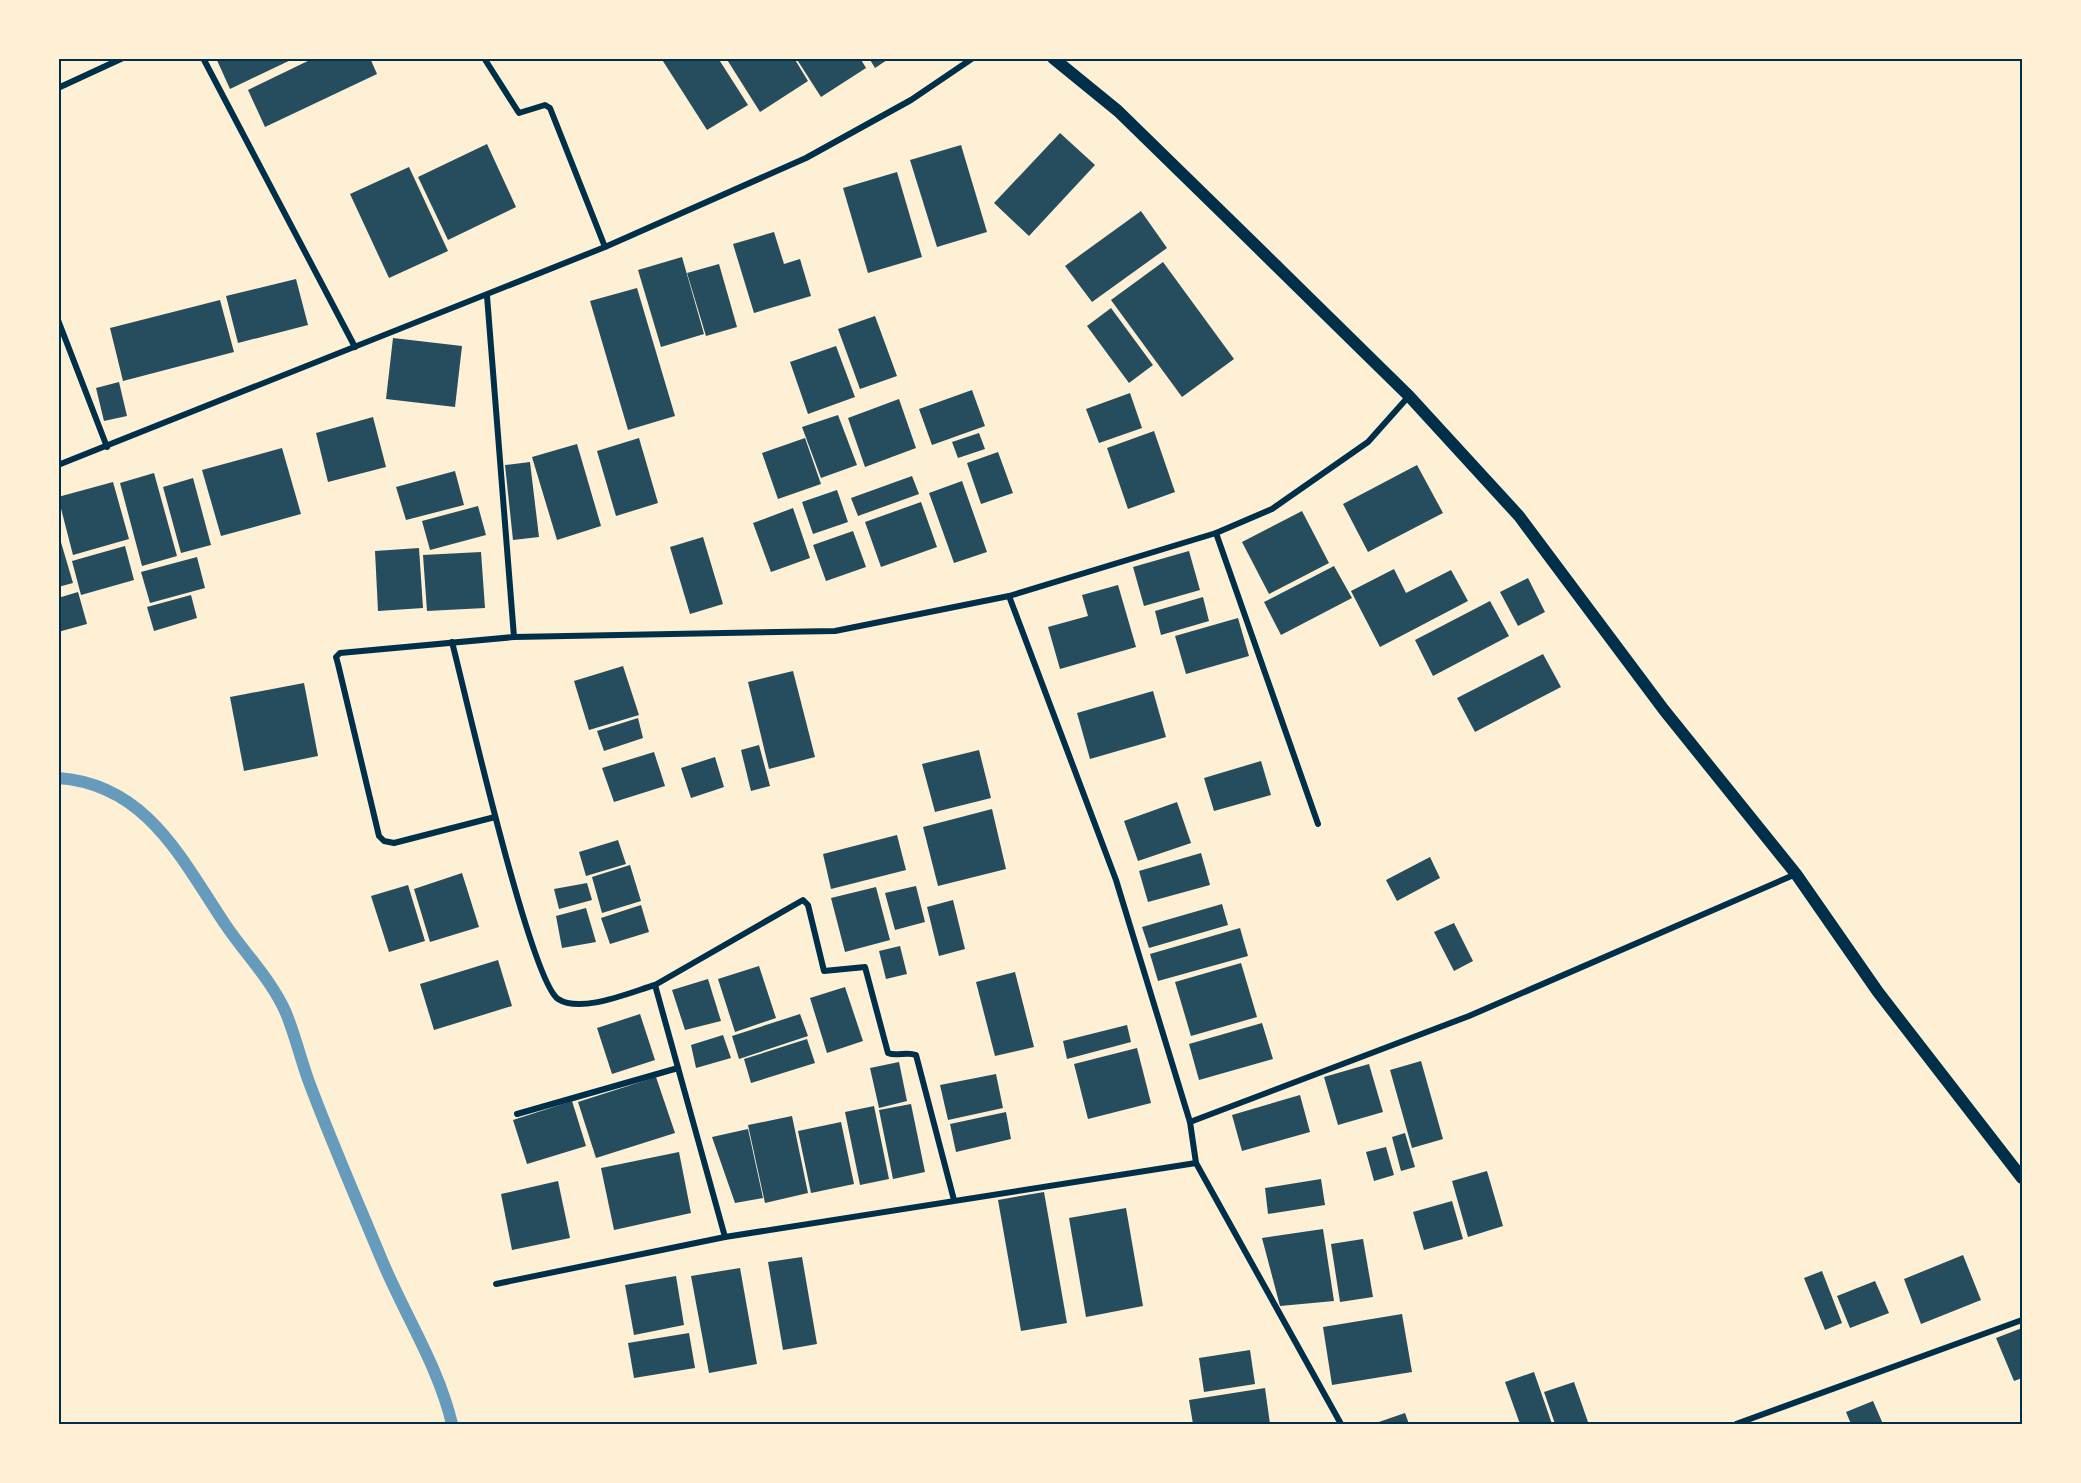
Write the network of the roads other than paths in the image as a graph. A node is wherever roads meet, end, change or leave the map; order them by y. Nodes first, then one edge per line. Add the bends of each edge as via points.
1 (123, 58) edge
2 (203, 58) edge
3 (484, 58) edge
4 (974, 58) edge
5 (1053, 58) edge
6 (58, 88) edge
7 (605, 248) junction
8 (487, 296) junction
9 (58, 320) edge
10 (355, 347) junction
11 (1408, 396) junction
12 (106, 447) junction
13 (58, 465) edge
14 (1216, 532) junction
15 (1009, 596) junction
16 (514, 637) junction
17 (452, 642) junction
18 (495, 817) junction
19 (1318, 825) dead end
20 (1796, 874) junction
21 (655, 985) junction
22 (678, 1068) junction
23 (518, 1114) dead end
24 (1190, 1122) junction
25 (1196, 1163) junction
26 (2022, 1178) edge
27 (954, 1200) junction
28 (725, 1237) junction
29 (496, 1284) dead end
30 (2022, 1320) edge
31 (1341, 1425) edge
32 (1736, 1425) edge

1 - 6 street
2 - 10 street
3 - 7 street via 519,114 545,105 550,108
4 - 7 street via 911,100 806,158
5 - 11 main road via 1118,111
7 - 8 street
8 - 10 street
8 - 16 street
9 - 12 street
10 - 12 street
11 - 14 street via 1368,442 1325,473 1272,509
11 - 20 main road via 1519,516 1664,710
12 - 13 street
14 - 15 street
14 - 19 street
15 - 16 street via 835,631
15 - 24 street via 1116,880
16 - 17 street
17 - 18 street
17 - 18 street via 346,651 336,657 379,836 394,843
18 - 21 street via 539,969 557,998 575,1005 587,1004
20 - 24 street via 1469,1016
20 - 26 main road via 1878,992
21 - 22 street
21 - 27 street via 802,900 806,902 824,971 865,967 888,1053 916,1055
22 - 23 street
22 - 28 street
24 - 25 street
25 - 27 street
25 - 31 street
27 - 28 street
28 - 29 street
30 - 32 street

